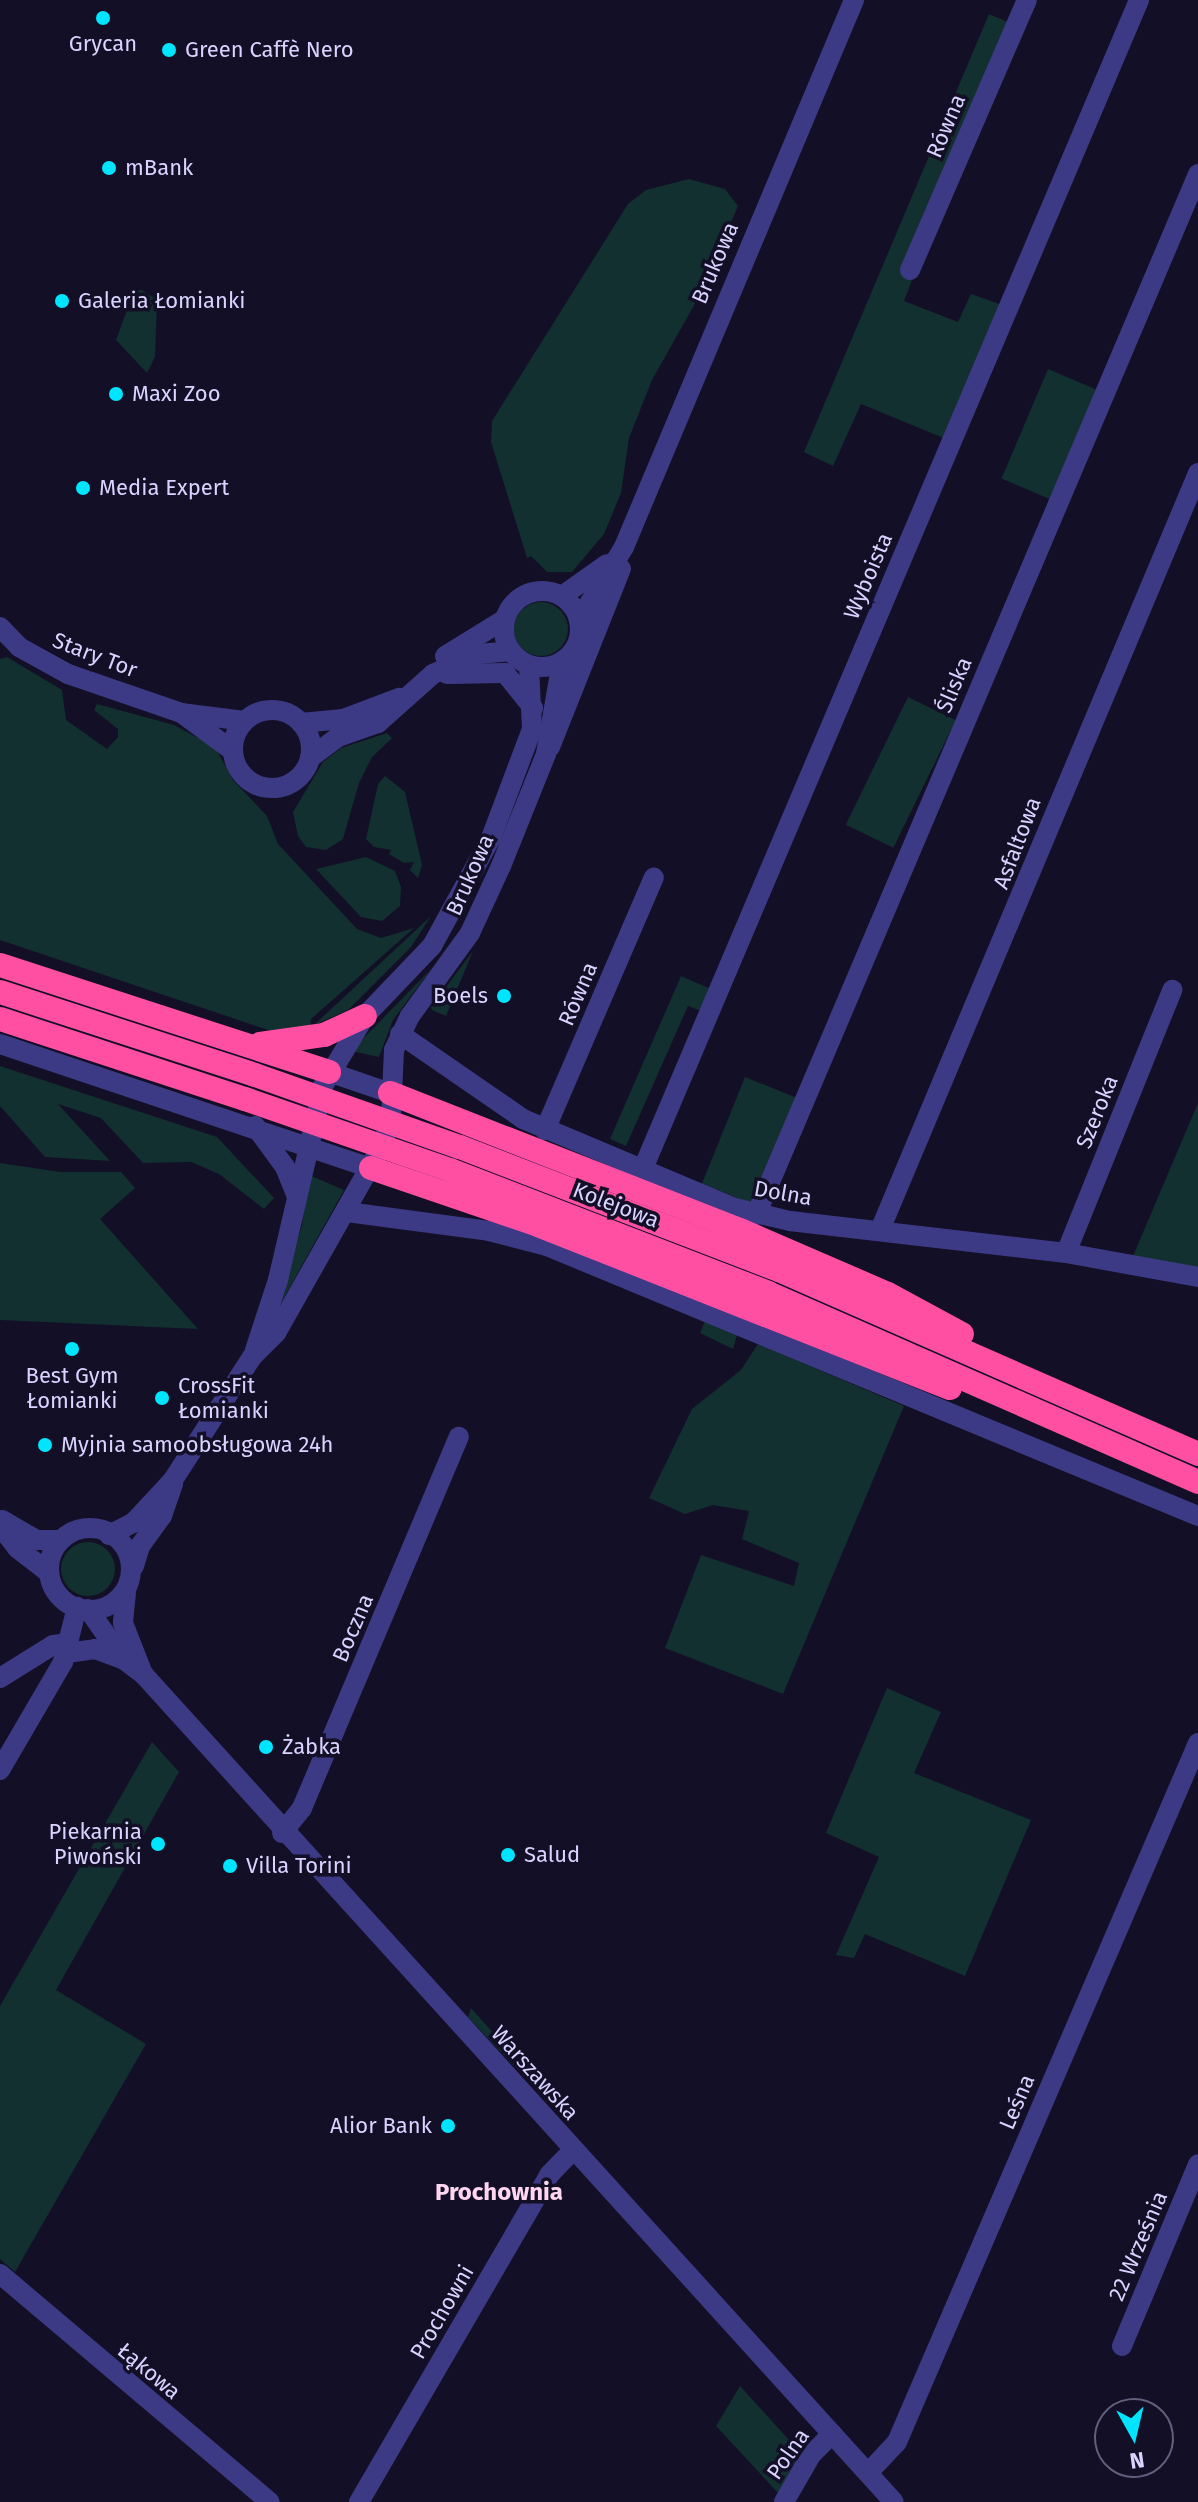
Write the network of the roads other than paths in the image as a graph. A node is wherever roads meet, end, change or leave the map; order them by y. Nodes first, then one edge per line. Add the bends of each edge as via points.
1 (854, 0) edge
2 (1027, 0) edge
3 (1139, 0) edge
4 (1198, 174) edge
5 (910, 270) dead end
6 (1198, 473) edge
7 (624, 547) junction
8 (562, 596) junction
9 (505, 619) junction
10 (579, 620) junction
11 (3, 636) edge
12 (511, 651) junction
13 (562, 661) junction
14 (529, 665) junction
15 (427, 678) junction
16 (407, 695) junction
17 (533, 708) junction
18 (181, 713) junction
19 (245, 721) junction
20 (301, 723) junction
21 (233, 751) junction
22 (546, 754) junction
23 (310, 758) junction
24 (654, 877) dead end
25 (0, 965) edge
26 (1172, 990) dead end
27 (0, 992) edge
28 (365, 1016) junction
29 (0, 1019) edge
30 (400, 1034) junction
31 (0, 1044) edge
32 (250, 1045) junction
33 (329, 1072) junction
34 (390, 1093) junction
35 (255, 1126) junction
36 (545, 1130) junction
37 (307, 1144) junction
38 (371, 1168) junction
39 (642, 1171) junction
40 (297, 1196) junction
41 (347, 1212) junction
42 (756, 1215) junction
43 (880, 1230) junction
44 (1066, 1253) junction
45 (1198, 1277) edge
46 (252, 1357) junction
47 (1026, 1378) junction
48 (1037, 1411) junction
49 (459, 1437) dead end
50 (1198, 1454) edge
51 (173, 1480) junction
52 (1198, 1482) edge
53 (1198, 1516) edge
54 (0, 1518) edge
55 (0, 1526) edge
56 (109, 1535) junction
57 (60, 1540) junction
58 (134, 1566) junction
59 (49, 1573) junction
60 (126, 1593) junction
61 (83, 1608) junction
62 (68, 1648) junction
63 (123, 1659) junction
64 (143, 1674) junction
65 (0, 1678) edge
66 (1198, 1743) edge
67 (0, 1770) edge
68 (282, 1833) junction
69 (573, 2150) junction
70 (1198, 2164) edge
71 (0, 2274) edge
72 (1122, 2346) dead end
73 (832, 2434) junction
74 (868, 2473) junction
75 (270, 2502) edge
76 (359, 2502) edge
77 (784, 2502) edge
78 (894, 2502) edge

1 - 7 street, Brukowa
2 - 5 street, Równa
3 - 39 street, Wyboista
4 - 42 street, Śliska
6 - 43 street, Asfaltowa
7 - 8 street, Brukowa via 588,582
7 - 10 street, Brukowa
7 - 22 street via 611,603
8 - 9 street via 546,591 525,595
8 - 10 street
9 - 12 street
9 - 15 street via 447,655
10 - 13 street via 579,640
11 - 18 street, Stary Tor via 57,669
12 - 14 street
12 - 15 street via 478,654
13 - 14 street
13 - 22 street, Brukowa
14 - 17 street, Brukowa
15 - 16 street
15 - 17 street via 483,670 505,673
16 - 20 street via 343,719
16 - 23 street via 378,723 338,737
17 - 28 street, Brukowa via 522,764 432,946
18 - 19 street, Stary Tor
18 - 21 street, Stary Tor
19 - 20 street via 275,710
19 - 21 street
20 - 23 street via 311,743
21 - 23 street via 242,773 267,788 292,783
22 - 30 street, Brukowa via 470,933
24 - 36 street, Równa
25 - 32 highway
26 - 44 street, Szeroka
27 - 47 highway, Kolejowa, bridge via 460,1147 779,1270
28 - 32 highway via 324,1035
28 - 33 street, Brukowa
29 - 48 highway, Kolejowa, bridge via 450,1170 755,1288
30 - 34 street, Brukowa via 390,1067
30 - 36 street, Dolna via 486,1098
31 - 35 street
32 - 33 highway
33 - 34 street
33 - 37 street, Brukowa
34 - 38 street, Brukowa via 388,1131
34 - 47 highway via 527,1143 888,1294 980,1344
35 - 37 street
35 - 40 street via 285,1167
36 - 39 street, Dolna
37 - 38 street
37 - 40 street
38 - 41 street
38 - 48 highway via 538,1225 869,1360 972,1396
39 - 42 street, Dolna
40 - 46 street via 276,1289
41 - 46 street via 276,1333
41 - 53 street via 489,1231 547,1246
42 - 43 street, Dolna
43 - 44 street, Dolna
44 - 45 street, Dolna
46 - 51 street
47 - 50 highway, Kolejowa
48 - 52 highway, Kolejowa
49 - 68 street, Boczna via 302,1808
51 - 56 street via 133,1523
51 - 58 street via 166,1509 140,1546
54 - 57 street via 36,1540
55 - 59 street via 17,1548
56 - 57 street via 83,1529
56 - 58 street via 128,1551
57 - 59 street
58 - 60 street
59 - 61 street via 56,1592
60 - 61 street
60 - 64 street, Warszawska via 123,1623
61 - 62 street
61 - 63 street, Warszawska
62 - 63 street, Warszawska via 95,1649
62 - 65 street via 55,1644
62 - 67 street
63 - 64 street, Warszawska
64 - 68 street, Warszawska
66 - 74 street, Leśna via 897,2442
68 - 69 street, Warszawska
69 - 73 street, Warszawska
69 - 76 street, Prochowni via 549,2175
70 - 72 street, 22 Września
71 - 75 street, Łąkowa
73 - 74 street, Warszawska
73 - 77 street, Polna via 811,2455
74 - 78 street, Warszawska

